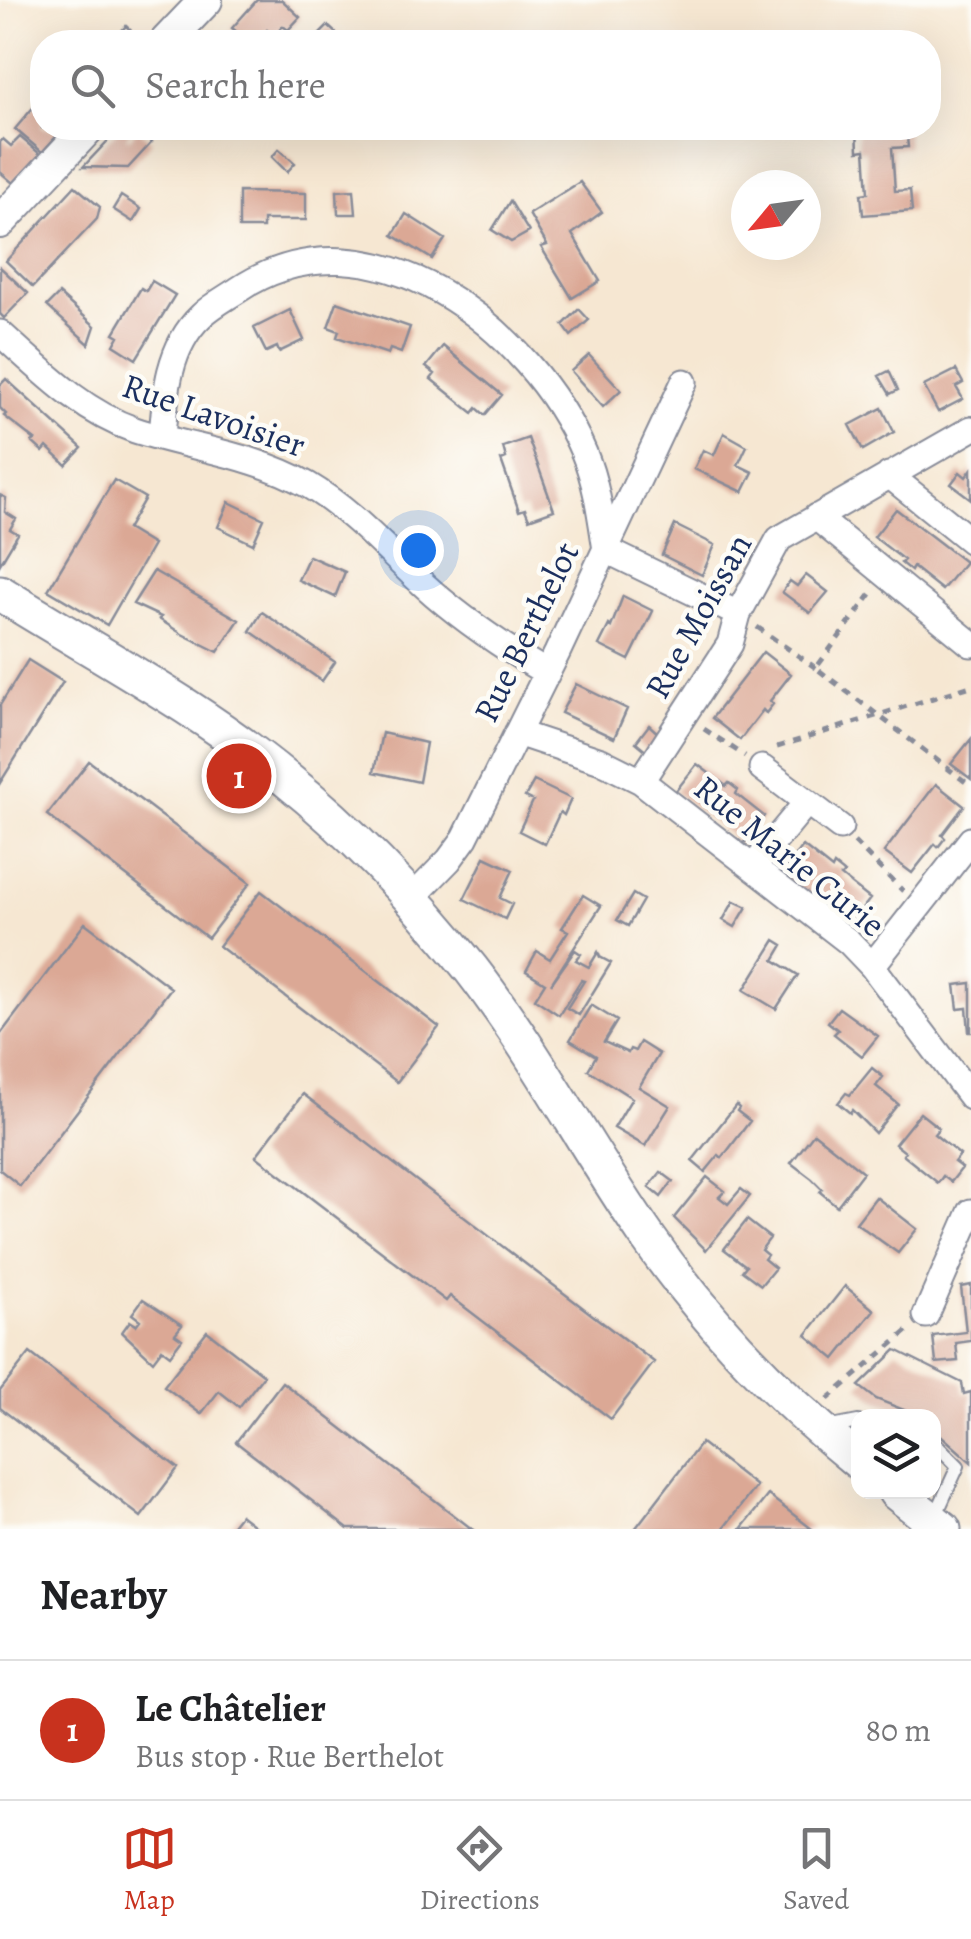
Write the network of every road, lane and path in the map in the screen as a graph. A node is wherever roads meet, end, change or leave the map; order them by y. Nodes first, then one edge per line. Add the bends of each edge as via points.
1 (206, 0) edge
2 (177, 30) edge
3 (77, 140) edge
4 (0, 222) edge
5 (0, 334) edge
6 (684, 382) dead end
7 (971, 429) edge
8 (162, 437) junction
9 (889, 476) junction
10 (816, 517) junction
11 (971, 541) edge
12 (606, 550) junction
13 (886, 574) junction
14 (0, 593) edge
15 (738, 614) junction
16 (971, 644) edge
17 (816, 668) junction
18 (546, 672) junction
19 (971, 686) edge
20 (876, 714) junction
21 (685, 716) junction
22 (517, 733) junction
23 (762, 768) junction
24 (640, 781) junction
25 (971, 786) edge
26 (807, 802) junction
27 (840, 827) joint
28 (971, 840) edge
29 (753, 867) junction
30 (411, 899) junction
31 (919, 907) junction
32 (872, 966) junction
33 (971, 1097) edge
34 (971, 1212) edge
35 (926, 1314) joint
36 (851, 1422) edge
37 (814, 1423) junction
38 (941, 1449) edge
39 (851, 1455) edge
40 (905, 1499) edge
41 (938, 1525) edge

1 - 2 street
3 - 4 street
5 - 8 street, Rue Lavoisier via 104,416
6 - 12 street, Rue Berthelot
7 - 9 street, Rue Moissan
8 - 12 street via 172,366 205,312 285,266 324,260 370,264 449,297 527,363 584,452
8 - 18 street, Rue Lavoisier via 247,459 308,486 471,624
9 - 10 street, Rue Moissan
9 - 11 street
10 - 13 street
10 - 15 street, Rue Moissan via 780,539
12 - 15 street
12 - 18 street, Rue Berthelot
13 - 16 street
13 - 17 path
14 - 30 main road via 256,755 327,814
15 - 17 path
15 - 21 street, Rue Moissan via 730,644
17 - 20 path
18 - 22 street, Rue Berthelot
19 - 20 path
20 - 23 path via 777,747
20 - 25 path
21 - 23 path
21 - 24 street, Rue Moissan
22 - 24 street, Rue Marie Curie
22 - 30 street, Rue Berthelot via 465,838
23 - 26 street
24 - 29 street, Rue Marie Curie
26 - 27 street
26 - 29 street
27 - 31 path
28 - 31 street
29 - 32 street, Rue Marie Curie
30 - 37 main road via 501,1010 671,1269
31 - 32 street
32 - 33 street, Rue Marie Curie
34 - 35 street
35 - 37 path
36 - 37 lane
37 - 39 main road
38 - 41 lane via 958,1466
40 - 41 main road

